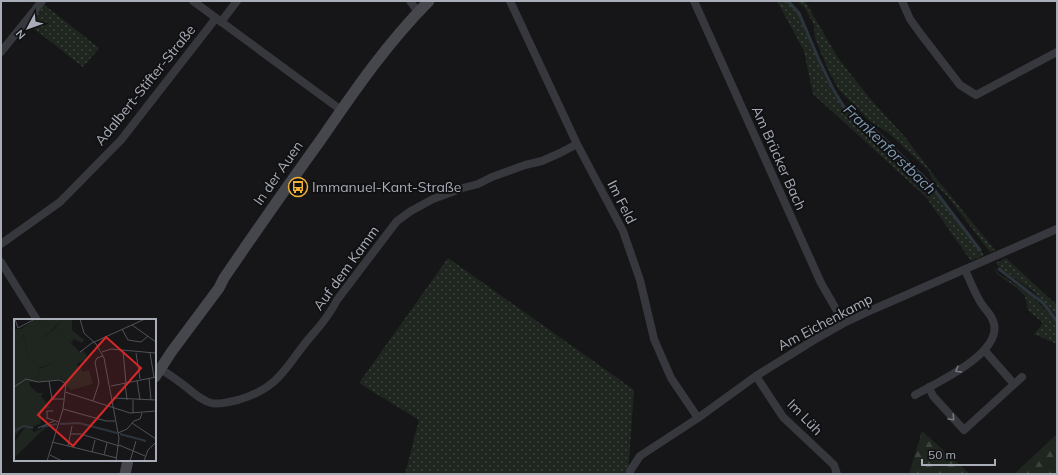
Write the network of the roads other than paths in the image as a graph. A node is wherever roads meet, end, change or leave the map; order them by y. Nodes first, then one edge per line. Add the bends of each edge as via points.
1 (42, 1) edge
2 (194, 1) edge
3 (237, 1) edge
4 (410, 1) edge
5 (429, 1) edge
6 (510, 1) edge
7 (694, 1) edge
8 (902, 1) edge
9 (418, 12) junction
10 (219, 20) junction
11 (1, 52) edge
12 (1057, 52) edge
13 (341, 110) junction
14 (577, 144) junction
15 (1057, 229) edge
16 (1, 244) edge
17 (1, 262) edge
18 (965, 270) junction
19 (36, 319) edge
20 (844, 323) junction
21 (985, 351) junction
22 (158, 373) edge
23 (756, 376) junction
24 (1022, 377) dead end
25 (1014, 384) junction
26 (929, 387) junction
27 (915, 394) dead end
28 (698, 418) junction
29 (128, 461) edge
30 (125, 474) edge
31 (630, 474) edge
32 (837, 474) edge

1 - 11 street
2 - 10 street
3 - 10 street, Adalbert-Stifter-Straße
4 - 9 street
5 - 9 street, In der Auen
6 - 14 street, Im Feld
7 - 20 street, Am Brücker Bach via 821,283
8 - 12 street via 910,19 960,85 976,95
9 - 13 street, In der Auen via 384,52
10 - 13 street
10 - 16 street, Adalbert-Stifter-Straße via 121,140 60,202
13 - 22 street, In der Auen
14 - 22 street, Auf dem Kamm via 542,161 518,167 433,199 397,221 283,373 261,391 245,398 213,404 202,400 175,378
14 - 28 street, Im Feld via 623,231 640,280 654,339 671,378
15 - 18 street, Am Eichenkamp
17 - 19 street
18 - 20 street, Am Eichenkamp
18 - 21 street via 995,326 992,339
20 - 23 street, Am Eichenkamp
21 - 25 street
21 -> 26 street
23 - 28 street, Am Eichenkamp
23 - 32 street, Im Lüh via 783,417 834,465
24 - 25 street
26 -> 25 street via 932,396 964,430
26 - 27 street
28 - 31 street, Am Eichenkamp via 640,456
29 - 30 street

